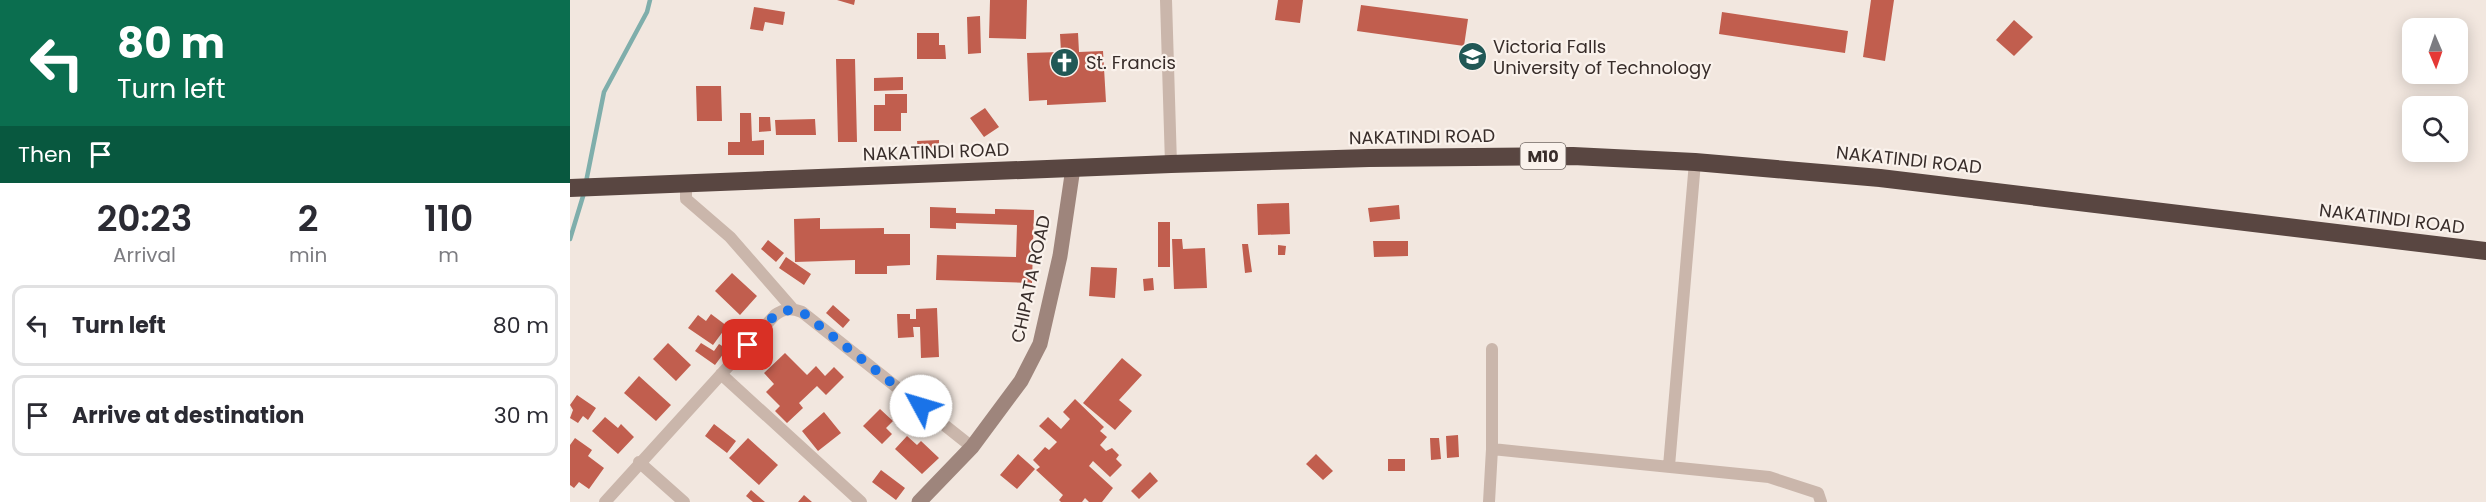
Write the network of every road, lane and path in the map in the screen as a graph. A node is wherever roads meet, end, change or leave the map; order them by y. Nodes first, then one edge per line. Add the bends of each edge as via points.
1 (1166, 0) edge
2 (1695, 162) junction
3 (1171, 164) junction
4 (1073, 168) junction
5 (686, 184) junction
6 (582, 188) edge
7 (2486, 251) edge
8 (792, 308) junction
9 (1492, 350) dead end
10 (721, 374) junction
11 (972, 447) junction
12 (1492, 449) junction
13 (639, 462) junction
14 (1669, 466) junction
15 (605, 502) edge
16 (684, 502) edge
17 (861, 502) edge
18 (919, 502) edge
19 (1489, 502) edge
20 (1821, 502) edge

1 - 3 street
2 - 3 highway, NAKATINDI ROAD / M10 via 1541,156
2 - 7 highway, NAKATINDI ROAD / M10 via 2011,192
2 - 14 street
3 - 4 highway, NAKATINDI ROAD / M10
4 - 5 highway, NAKATINDI ROAD / M10
4 - 11 street, CHIPATA ROAD via 1060,256 1040,344 1021,381
5 - 6 highway, NAKATINDI ROAD / M10
5 - 8 street via 686,199 730,237
8 - 10 street via 775,315
8 - 11 street
9 - 12 street
10 - 13 street
10 - 17 street
11 - 18 street, CHIPATA ROAD
12 - 14 street
12 - 19 street
13 - 15 street
13 - 16 street
14 - 20 street via 1769,477 1818,493

